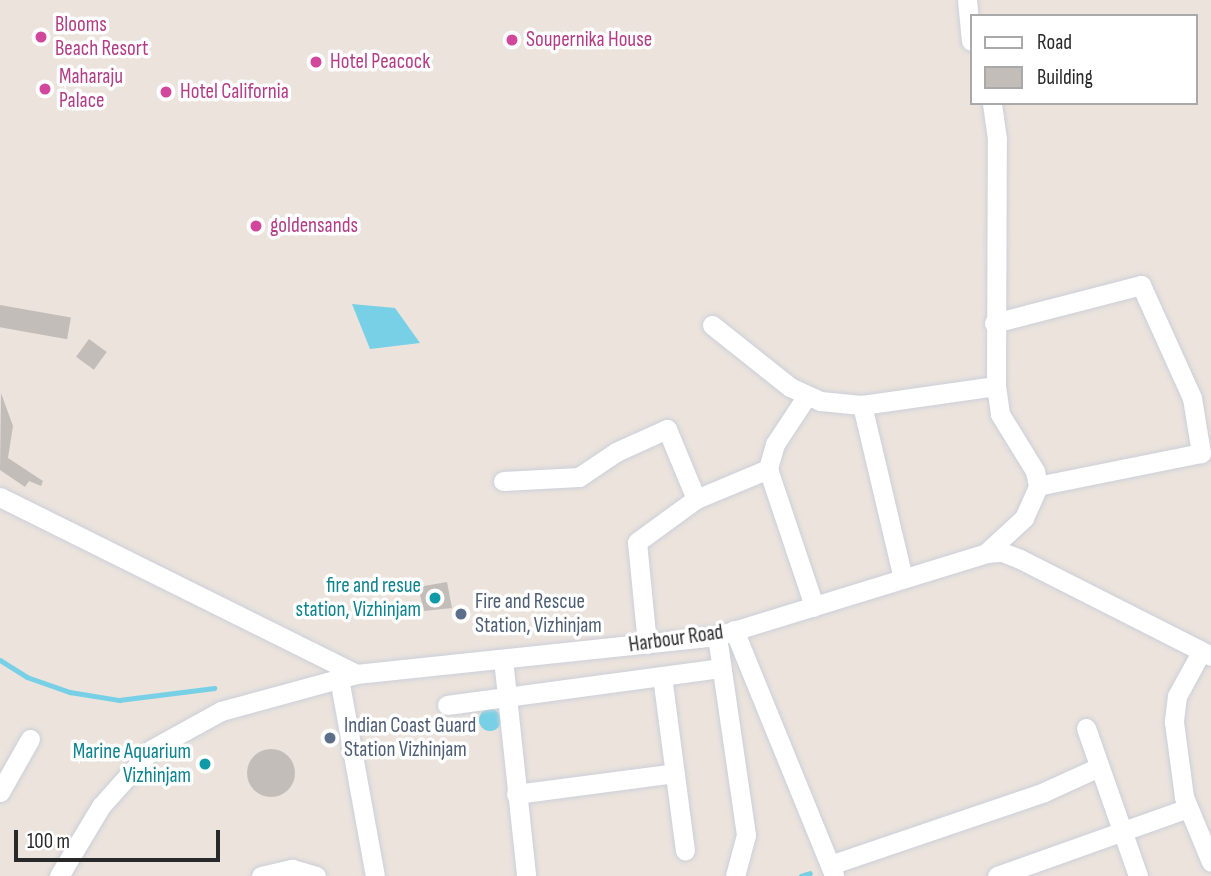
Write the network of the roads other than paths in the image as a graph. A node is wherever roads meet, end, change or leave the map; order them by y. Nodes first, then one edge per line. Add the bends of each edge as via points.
1 (967, 0) edge
2 (970, 31) edge
3 (992, 105) edge
4 (994, 323) junction
5 (712, 325) dead end
6 (996, 386) junction
7 (806, 397) junction
8 (862, 405) junction
9 (768, 469) junction
10 (503, 481) dead end
11 (1038, 486) junction
12 (0, 496) edge
13 (696, 499) junction
14 (986, 553) junction
15 (903, 578) junction
16 (814, 606) junction
17 (726, 633) junction
18 (648, 643) junction
19 (1205, 655) edge
20 (503, 659) junction
21 (722, 668) junction
22 (348, 676) junction
23 (662, 676) junction
24 (507, 696) junction
25 (447, 705) dead end
26 (1086, 728) dead end
27 (30, 739) dead end
28 (1099, 768) junction
29 (675, 773) junction
30 (0, 792) edge
31 (516, 794) junction
32 (1188, 808) junction
33 (1120, 832) junction
34 (685, 850) dead end
35 (1211, 862) edge
36 (832, 871) edge
37 (59, 876) edge
38 (261, 876) edge
39 (316, 876) edge
40 (375, 876) edge
41 (526, 876) edge
42 (735, 876) edge
43 (997, 876) edge
44 (1138, 876) edge

1 - 2 street
3 - 4 street via 997,139
4 - 6 street
4 - 11 street via 1141,285 1192,398 1201,453
5 - 7 street
6 - 8 street
6 - 11 street via 1000,414 1035,471
7 - 8 street via 844,406
7 - 9 street via 775,444
8 - 15 street
9 - 13 street
9 - 16 street
10 - 13 street via 579,477 616,452 667,429
11 - 14 street via 1024,518
12 - 22 street
13 - 18 street via 637,542
14 - 15 street, Harbour Road
14 - 19 street, Harbour Road via 1002,552 1020,559
15 - 16 street, Harbour Road
16 - 17 street, Harbour Road
17 - 18 street, Harbour Road
17 - 21 street
17 - 36 street
18 - 20 street, Harbour Road
19 - 32 street via 1177,696 1174,722
20 - 22 street, Harbour Road
20 - 24 street
21 - 23 street
21 - 42 street via 746,835
22 - 37 street, Harbour Road via 221,711 152,749 101,806
22 - 40 street
23 - 24 street
23 - 29 street
24 - 25 street
24 - 31 street
26 - 28 street
27 - 30 street
28 - 33 street
28 - 36 street
29 - 31 street
29 - 34 street
31 - 41 street
32 - 33 street
32 - 35 street
33 - 43 street
33 - 44 street
38 - 39 street via 292,869

